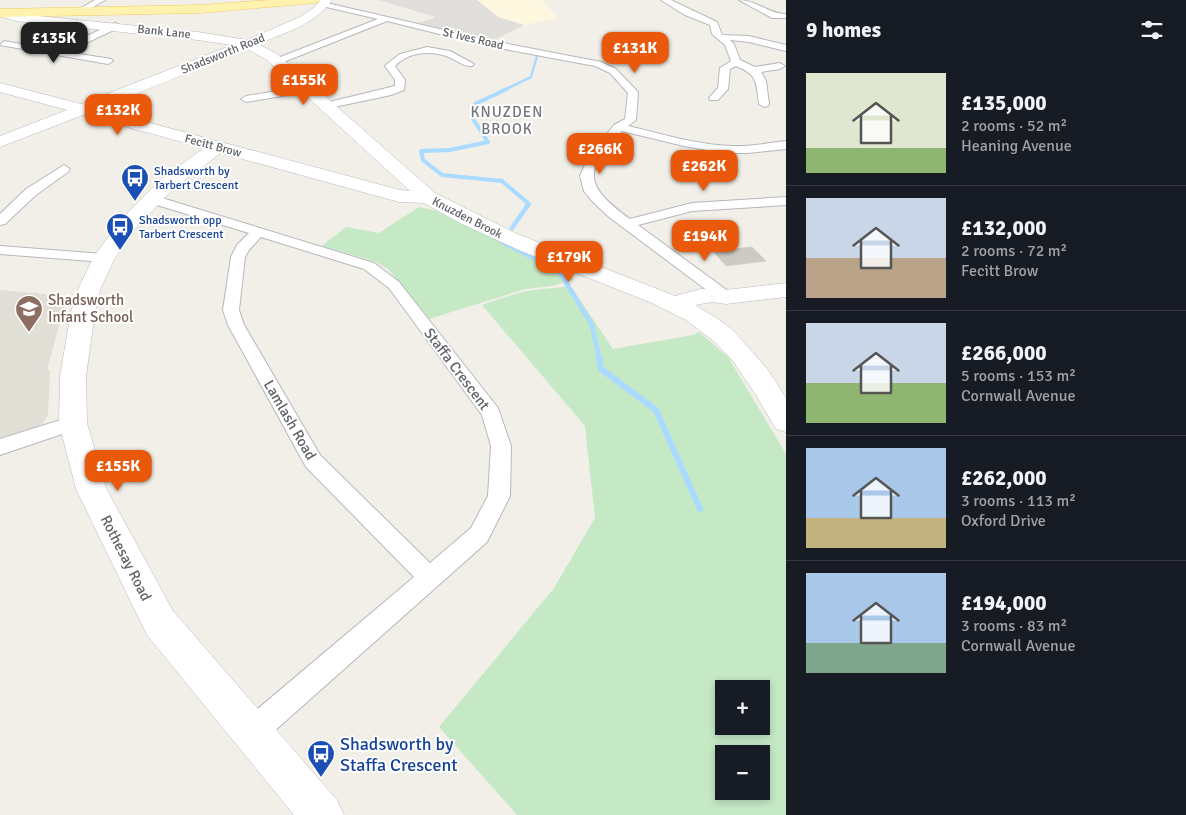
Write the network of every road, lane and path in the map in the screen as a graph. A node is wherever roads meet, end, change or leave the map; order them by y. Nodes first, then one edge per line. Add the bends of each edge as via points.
1 (101, 0) edge
2 (665, 0) edge
3 (743, 0) edge
4 (322, 1) edge
5 (80, 11) junction
6 (4, 13) edge
7 (786, 16) edge
8 (386, 19) junction
9 (115, 26) junction
10 (720, 36) junction
11 (4, 44) dead end
12 (248, 44) junction
13 (786, 48) edge
14 (59, 52) junction
15 (108, 61) dead end
16 (278, 62) junction
17 (736, 62) junction
18 (469, 64) dead end
19 (780, 66) dead end
20 (755, 70) junction
21 (617, 77) joint
22 (1, 88) edge
23 (307, 89) junction
24 (714, 98) dead end
25 (246, 99) dead end
26 (764, 104) dead end
27 (325, 106) junction
28 (83, 110) junction
29 (618, 127) junction
30 (0, 142) edge
31 (786, 145) edge
32 (217, 147) junction
33 (64, 169) dead end
34 (428, 197) junction
35 (152, 199) junction
36 (786, 201) edge
37 (0, 221) edge
38 (628, 224) junction
39 (258, 232) junction
40 (0, 250) edge
41 (104, 258) junction
42 (786, 290) edge
43 (726, 297) junction
44 (673, 304) junction
45 (701, 319) junction
46 (786, 422) edge
47 (73, 423) junction
48 (0, 447) edge
49 (429, 577) junction
50 (252, 732) junction
51 (322, 815) edge

1 - 5 street
2 - 10 street via 714,24 716,34
3 - 7 street via 774,16
4 - 5 main road via 200,9
4 - 8 street, St Ives Road
4 - 12 main road, Shadsworth Road via 304,20
5 - 6 main road
6 - 9 main road, Bank Lane via 16,17
8 - 16 street
8 - 21 street, St Ives Road via 598,64 613,71
9 - 12 main road, Bank Lane
9 - 14 street
10 - 13 street
10 - 17 street via 730,44
11 - 14 street
12 - 16 main road, Bank Lane
12 - 28 main road, Shadsworth Road
14 - 15 street
16 - 23 main road, Bank Lane
17 - 20 street
17 - 24 street via 725,68 723,89
18 - 27 street via 434,49 409,54 394,60 390,66 400,80 400,88
19 - 20 street
20 - 26 street via 760,75
21 - 29 street via 634,92 630,120
22 - 28 main road, Fecitt Brow
23 - 25 street
23 - 27 main road, Bank Lane
27 - 34 main road, Bank Lane
28 - 30 main road, Shadsworth Road
28 - 32 main road, Fecitt Brow
29 - 31 street via 724,149
29 - 38 street via 588,165 587,180 589,189 602,204
32 - 34 main road, Fecitt Brow via 399,196
32 - 35 main road, Rothesay Road
33 - 37 street via 31,192
34 - 44 main road, Knuzden Brook via 518,243
35 - 39 street, Staffa Crescent
35 - 41 main road, Rothesay Road via 126,226
36 - 38 street via 692,207
38 - 43 street
39 - 49 street, Lamlash Road via 238,257 231,310 236,325 312,461
39 - 49 street, Staffa Crescent via 369,266 394,285 490,413 501,446 499,496 479,535
40 - 41 street
41 - 47 main road, Rothesay Road via 90,287 83,312 73,376
42 - 43 main road
43 - 44 main road via 701,296
43 - 45 main road via 725,304
44 - 45 main road, Knuzden Brook
45 - 46 main road, Knuzden Brook via 724,336 756,373
47 - 48 street
47 - 50 main road, Rothesay Road via 90,489 160,623
49 - 50 street, Staffa Crescent
50 - 51 main road, Rothesay Road

